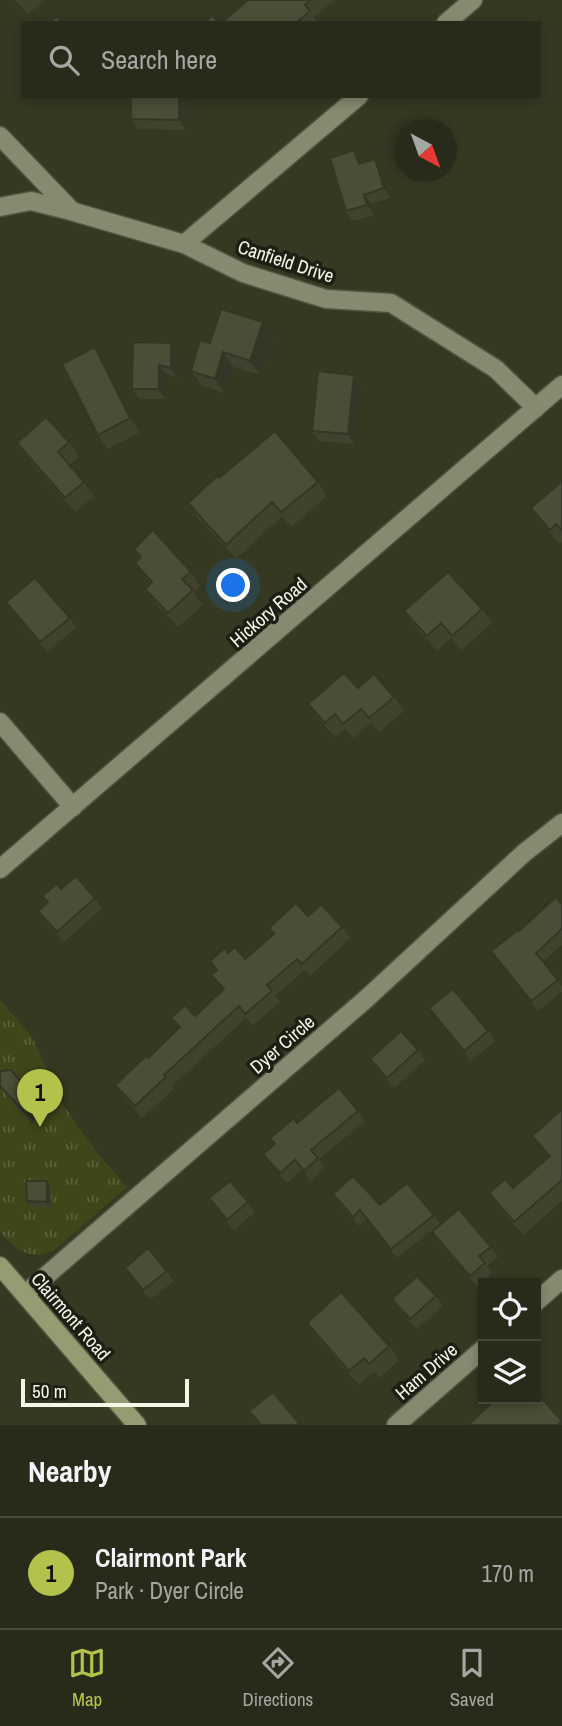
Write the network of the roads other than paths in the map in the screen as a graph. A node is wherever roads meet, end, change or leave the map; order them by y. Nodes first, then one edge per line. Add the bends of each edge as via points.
1 (473, 0) edge
2 (448, 21) edge
3 (357, 98) edge
4 (0, 136) edge
5 (0, 207) edge
6 (71, 211) junction
7 (184, 244) junction
8 (562, 385) edge
9 (536, 408) junction
10 (0, 722) edge
11 (74, 807) junction
12 (562, 823) edge
13 (0, 869) edge
14 (0, 1266) edge
15 (562, 1279) edge
16 (24, 1294) junction
17 (541, 1298) edge
18 (478, 1353) edge
19 (137, 1425) edge
20 (396, 1425) edge

1 - 2 street
3 - 7 street
4 - 6 street
5 - 6 street, Canfield Drive via 31,201
6 - 7 street, Canfield Drive
7 - 9 street, Canfield Drive via 243,273 327,299 391,303 496,369
8 - 9 street, Hickory Road
9 - 11 street, Hickory Road
10 - 11 street
11 - 13 street, Hickory Road
12 - 16 street, Dyer Circle
14 - 16 main road, Clairmont Road
15 - 17 street
16 - 19 main road, Clairmont Road
18 - 20 street, Ham Drive

